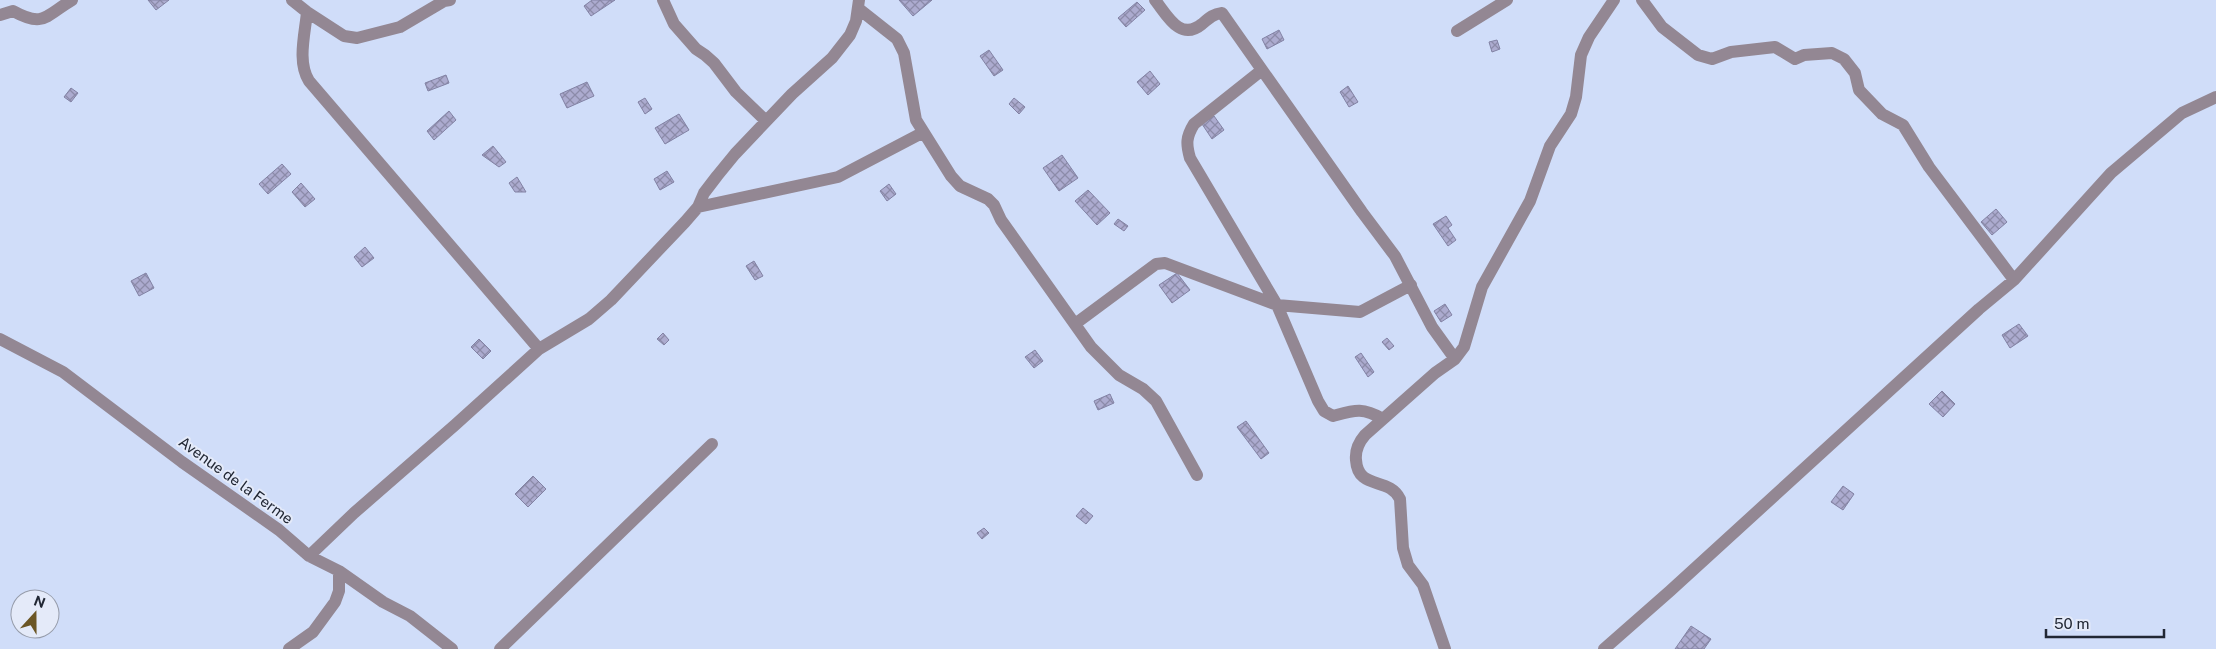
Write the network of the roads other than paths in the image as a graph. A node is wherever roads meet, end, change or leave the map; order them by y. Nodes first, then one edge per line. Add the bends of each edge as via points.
1 (292, 0) edge
2 (450, 0) edge
3 (663, 0) edge
4 (1155, 0) edge
5 (1507, 0) edge
6 (1614, 0) edge
7 (1642, 0) edge
8 (64, 2) edge
9 (859, 5) edge
10 (306, 12) junction
11 (0, 15) edge
12 (1457, 31) dead end
13 (1262, 70) junction
14 (2216, 97) edge
15 (766, 121) junction
16 (922, 133) junction
17 (698, 207) junction
18 (2014, 280) junction
19 (1411, 286) junction
20 (1277, 305) junction
21 (1075, 324) junction
22 (0, 340) edge
23 (539, 349) junction
24 (1455, 359) junction
25 (1383, 419) junction
26 (712, 444) dead end
27 (1197, 475) dead end
28 (309, 556) junction
29 (338, 571) junction
30 (289, 649) edge
31 (452, 649) edge
32 (500, 649) edge
33 (1445, 649) edge
34 (1604, 649) edge

1 - 10 street
2 - 10 street via 437,4 400,27 357,38 344,36
3 - 15 street via 674,24
4 - 13 street via 1176,28 1187,31 1222,12
5 - 12 street
6 - 24 street via 1581,55 1571,114 1550,146 1530,201 1482,287 1469,335
7 - 18 street via 1662,27 1698,55 1712,59 1732,52 1775,47 1795,59 1804,55 1832,53 1844,59 1855,73 1858,90 1882,114 1904,125 1929,168
8 - 11 street via 39,20 27,19 13,11
9 - 15 street via 850,35 832,58
9 - 16 street via 897,39 904,53 916,120
10 - 23 street via 302,60 308,81
13 - 19 street via 1395,256
13 - 20 street via 1194,124 1186,143 1190,158
14 - 18 street via 2182,113 2111,173
15 - 17 street via 717,176
16 - 17 street via 838,177
16 - 21 street via 960,186 994,205 1001,220
17 - 23 street via 611,300 589,319
18 - 34 street
19 - 20 street via 1360,312
19 - 24 street via 1432,327
20 - 21 street via 1165,263 1156,264
20 - 25 street via 1324,411 1333,416 1368,410
21 - 27 street via 1119,375 1156,401
22 - 28 street, Avenue de la Ferme via 63,372 279,530
23 - 28 street
24 - 25 street
25 - 33 street via 1358,443 1357,471 1362,478 1391,488 1400,499 1403,548 1408,566 1423,585
26 - 32 street
28 - 29 street, Avenue de la Ferme
29 - 30 street via 339,592 335,602 313,632
29 - 31 street, Avenue de la Ferme via 414,619

